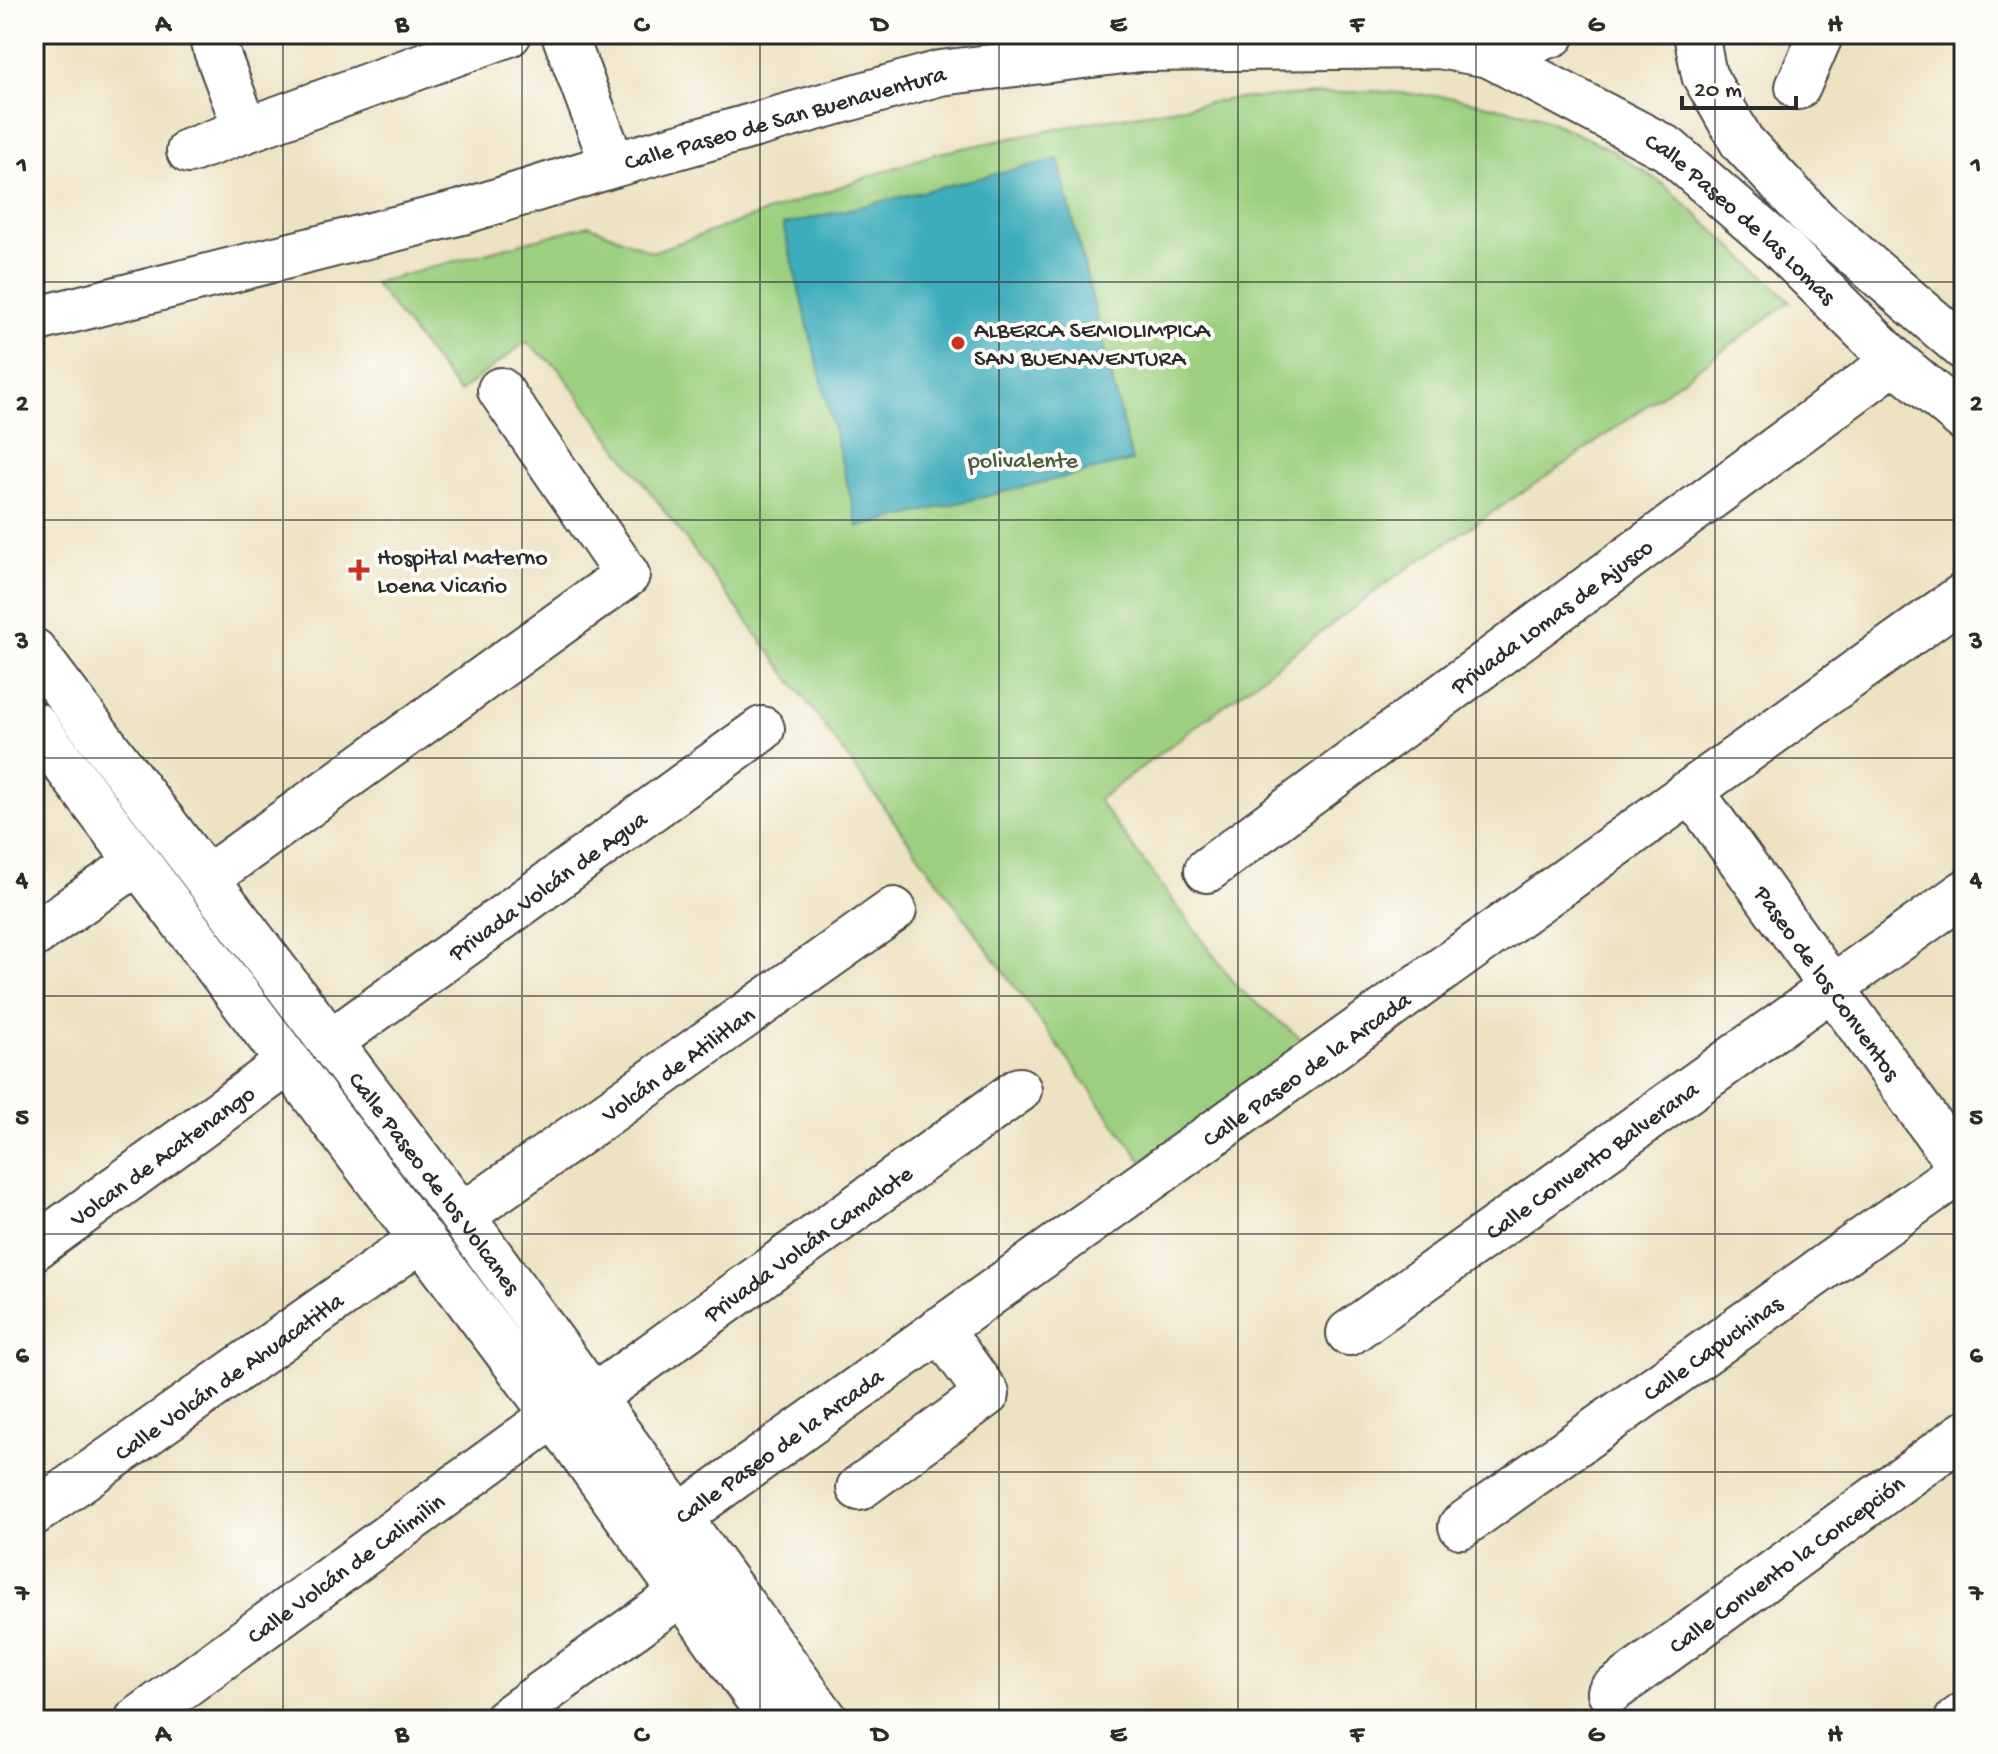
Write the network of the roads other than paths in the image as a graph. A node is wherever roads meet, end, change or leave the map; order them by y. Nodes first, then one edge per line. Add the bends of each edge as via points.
1 (210, 34) edge
2 (509, 34) edge
3 (564, 34) edge
4 (1553, 34) edge
5 (1696, 34) edge
6 (1821, 34) edge
7 (1437, 40) edge
8 (1489, 55) junction
9 (1798, 87) dead end
10 (246, 130) junction
11 (189, 151) dead end
12 (613, 165) junction
13 (34, 320) edge
14 (1964, 348) edge
15 (1895, 361) junction
16 (500, 390) dead end
17 (1964, 419) edge
18 (1964, 595) edge
19 (34, 651) edge
20 (34, 724) edge
21 (762, 729) dead end
22 (1692, 792) junction
23 (137, 863) junction
24 (1207, 870) dead end
25 (207, 878) junction
26 (1964, 893) edge
27 (894, 910) dead end
28 (34, 935) edge
29 (1831, 986) junction
30 (332, 1041) junction
31 (289, 1062) junction
32 (1019, 1090) dead end
33 (1963, 1170) edge
34 (462, 1216) junction
35 (422, 1239) junction
36 (34, 1248) edge
37 (940, 1329) junction
38 (1349, 1333) dead end
39 (595, 1396) junction
40 (554, 1415) junction
41 (1964, 1434) edge
42 (859, 1488) dead end
43 (34, 1513) edge
44 (1461, 1526) dead end
45 (663, 1530) junction
46 (682, 1593) junction
47 (1610, 1692) dead end
48 (1964, 1715) edge
49 (137, 1720) edge
50 (505, 1720) edge
51 (773, 1720) edge
52 (826, 1720) edge
53 (1957, 1720) edge

1 - 10 street
2 - 10 street
3 - 12 street
4 - 8 street, Calle Paseo de San Buenaventura
5 - 14 street, Calle Paseo de las Lomas via 1704,75 1742,142 1816,221
6 - 9 street
7 - 8 street, Calle Paseo de San Buenaventura
7 - 12 street, Calle Paseo de San Buenaventura via 1141,49 940,73
8 - 15 street, Calle Paseo de las Lomas via 1668,149 1778,245
10 - 11 street
12 - 13 street, Calle Paseo de San Buenaventura via 462,212
15 - 17 street, Calle Paseo de las Lomas
15 - 24 street, Privada Lomas de Ajusco
16 - 25 street via 627,575
18 - 22 street, Calle Paseo de la Arcada
19 - 25 street, Calle Paseo de los Volcanes
20 - 23 street, Calle Paseo de los Volcanes
21 - 30 street, Privada Volcán de Agua
22 - 29 street, Paseo de los Conventos
22 - 37 street, Calle Paseo de la Arcada
23 - 28 street
23 - 31 street, Calle Paseo de los Volcanes
25 - 30 street, Calle Paseo de los Volcanes
26 - 29 street, Calle Convento Balverana
27 - 34 street, Volcán de Atilitlan
29 - 33 street, Paseo de los Conventos
29 - 38 street, Calle Convento Balverana
30 - 34 street, Calle Paseo de los Volcanes
31 - 35 street, Calle Paseo de los Volcanes
31 - 36 street, Volcan de Acatenango
32 - 39 street, Privada Volcán Camalote
33 - 44 street, Calle Capuchinas
34 - 39 street, Calle Paseo de los Volcanes
35 - 40 street, Calle Paseo de los Volcanes
35 - 43 street, Calle Volcán de Ahuacatitla
37 - 42 street via 987,1394
37 - 45 street, Calle Paseo de la Arcada
39 - 45 street, Calle Paseo de los Volcanes
40 - 45 street, Calle Paseo de los Volcanes
40 - 49 street, Calle Volcán de Calimilin
41 - 47 street, Calle Convento la Concepción
45 - 46 street, Calle Paseo de los Volcanes
45 - 52 street, Calle Paseo de los Volcanes
46 - 50 street
46 - 51 street, Calle Paseo de los Volcanes
48 - 53 street

